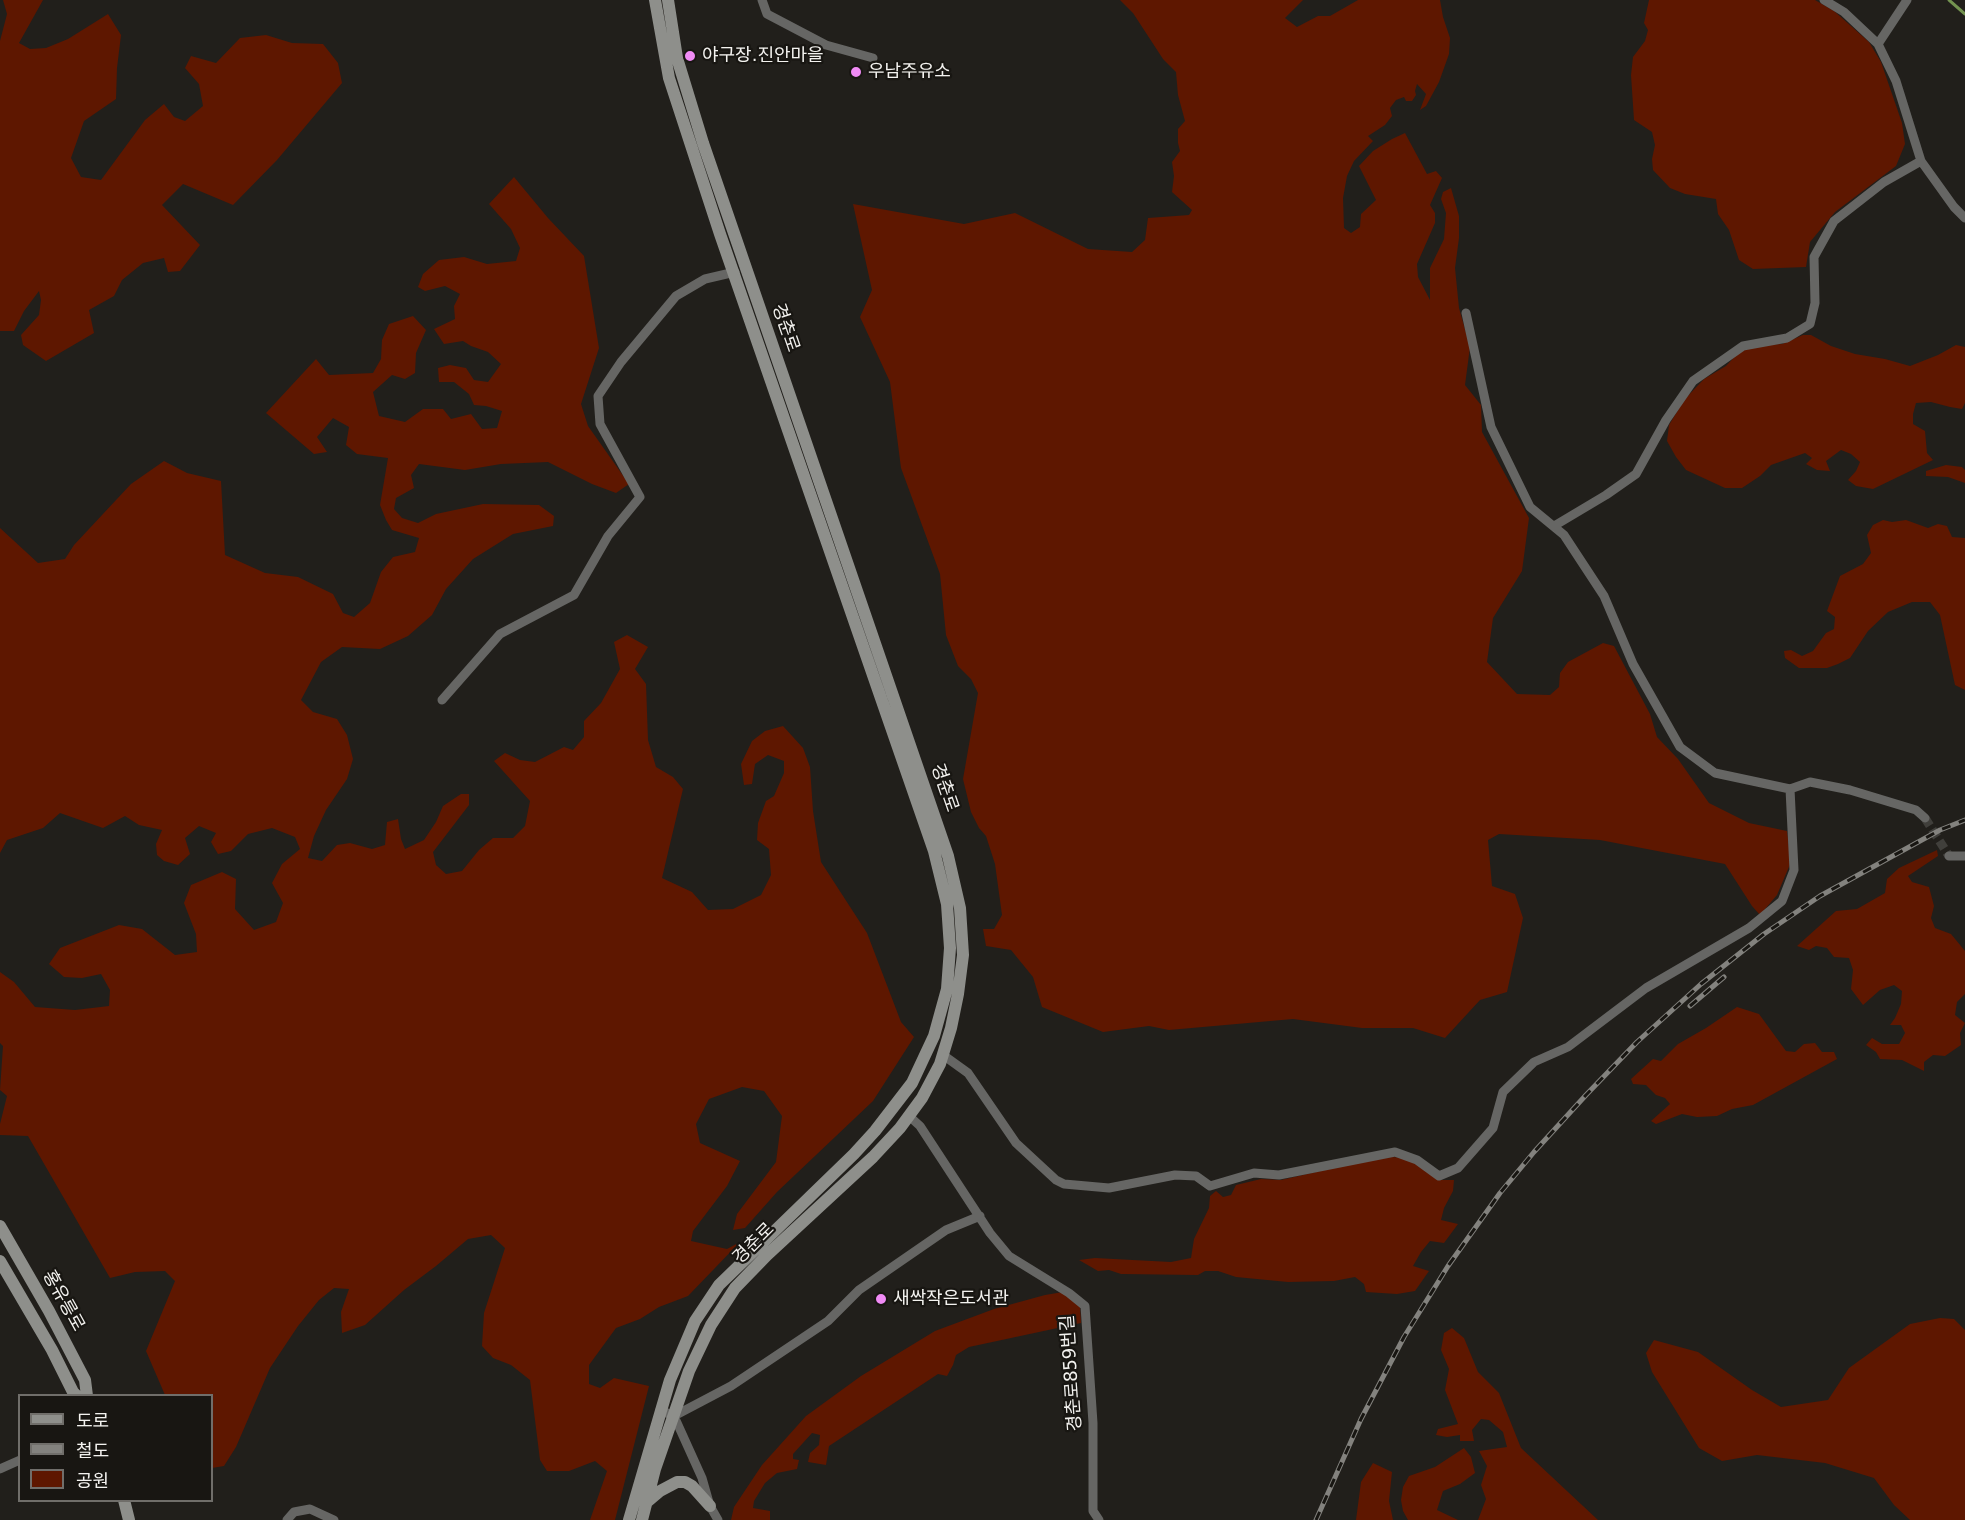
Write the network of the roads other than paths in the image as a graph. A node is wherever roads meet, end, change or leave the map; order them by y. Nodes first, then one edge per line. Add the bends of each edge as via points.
1 (655, 0) edge
2 (668, 0) edge
3 (762, 0) edge
4 (1824, 0) edge
5 (1907, 0) edge
6 (1878, 44) junction
7 (873, 58) dead end
8 (1921, 161) junction
9 (1965, 218) edge
10 (735, 272) junction
11 (1466, 314) dead end
12 (1554, 526) junction
13 (442, 700) dead end
14 (1790, 789) junction
15 (1925, 819) tunnel mouth
16 (1949, 856) dead end
17 (1965, 856) edge
18 (943, 1056) junction
19 (909, 1116) junction
20 (980, 1216) junction
21 (0, 1226) edge
22 (0, 1261) edge
23 (76, 1394) edge
24 (87, 1394) edge
25 (660, 1410) junction
26 (674, 1416) junction
27 (18, 1461) edge
28 (0, 1468) edge
29 (124, 1502) edge
30 (646, 1503) junction
31 (710, 1506) junction
32 (129, 1520) edge
33 (287, 1520) edge
34 (334, 1520) edge
35 (629, 1520) edge
36 (642, 1520) edge
37 (718, 1520) edge
38 (1099, 1520) edge

1 - 10 street, 경춘로 via 669,78
2 - 18 street, 경춘로 via 677,58 703,143 948,856 960,908 963,955
3 - 7 street via 767,14 826,45
4 - 6 street via 1844,12
5 - 6 street
6 - 8 street via 1896,81
8 - 9 street
8 - 12 street via 1884,182 1834,221 1814,257 1815,303 1810,324 1787,338 1743,346 1693,381 1636,474
10 - 13 street via 705,279 675,296 598,396 600,424 640,497 608,536 574,595 500,634
10 - 25 street, 경춘로 via 934,851 947,904 950,948 946,989 934,1036 912,1083 854,1154 719,1285 695,1322
11 - 12 street via 1491,428 1530,507
12 - 14 street via 1604,596 1633,664 1680,747 1715,773
14 - 15 street via 1810,782 1851,790 1916,810
14 - 18 street via 1794,870 1782,900 1749,928 1646,988 1568,1047 1534,1062 1503,1092 1493,1128 1458,1168 1439,1176 1417,1160 1395,1152 1279,1175 1254,1173 1210,1186 1196,1176 1175,1175 1109,1188 1064,1184 1016,1143 968,1073
16 - 17 street
18 - 19 street, 경춘로
19 - 20 street, 경춘로859번길 via 920,1126
19 - 26 street, 경춘로 via 873,1157 735,1288 711,1325 689,1371
20 - 26 street via 946,1230 859,1290 828,1321 731,1386
20 - 38 street, 경춘로859번길 via 1009,1256 1085,1306 1093,1423 1093,1511
21 - 24 street, 홍유릉로 via 85,1380
22 - 23 street, 홍유릉로
25 - 26 street
25 - 35 street, 경춘로
26 - 30 street, 경춘로
26 - 31 street
27 - 28 street
29 - 32 street
30 - 31 street via 660,1491 685,1482
30 - 36 street, 경춘로
31 - 37 street
33 - 34 street via 294,1512 310,1509

